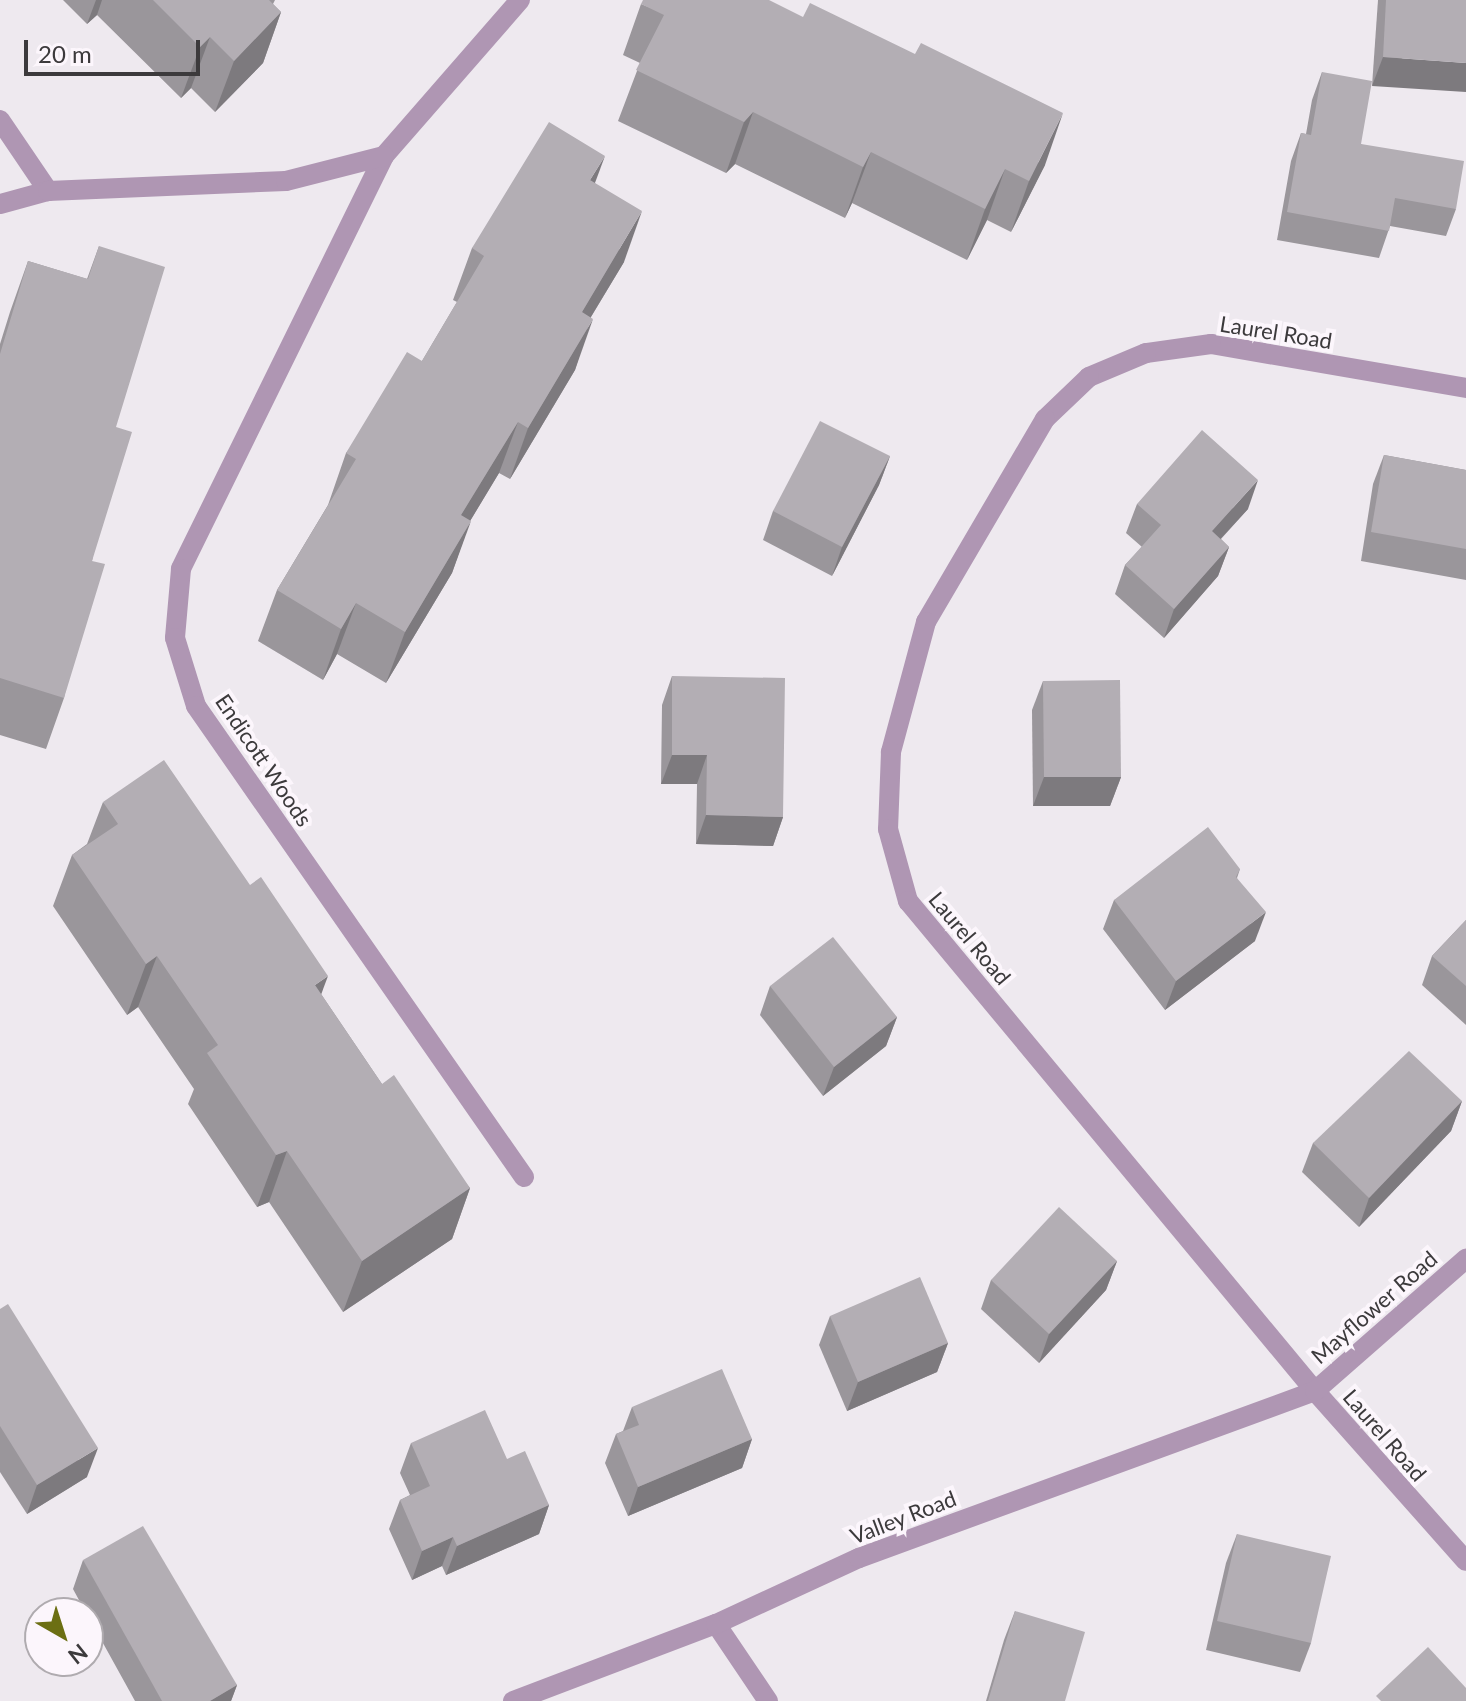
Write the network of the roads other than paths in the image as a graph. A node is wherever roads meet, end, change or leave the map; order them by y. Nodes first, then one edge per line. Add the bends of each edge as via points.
1 (520, 0) edge
2 (0, 120) edge
3 (384, 156) junction
4 (48, 191) junction
5 (0, 204) edge
6 (1466, 388) edge
7 (524, 1177) dead end
8 (1466, 1259) edge
9 (1315, 1391) junction
10 (1466, 1561) edge
11 (716, 1624) junction
12 (513, 1701) edge
13 (768, 1701) edge

1 - 3 street, Endicott Woods
2 - 4 street
3 - 4 street via 286,181
3 - 7 street, Endicott Woods via 181,569 175,638 196,706
4 - 5 street
6 - 9 street, Laurel Road via 1211,344 1146,353 1089,377 1045,419 926,622 891,752 888,829 908,901
8 - 9 street, Mayflower Road
9 - 10 street, Laurel Road
9 - 11 street, Valley Road via 859,1558
11 - 12 street, Valley Road
11 - 13 street

